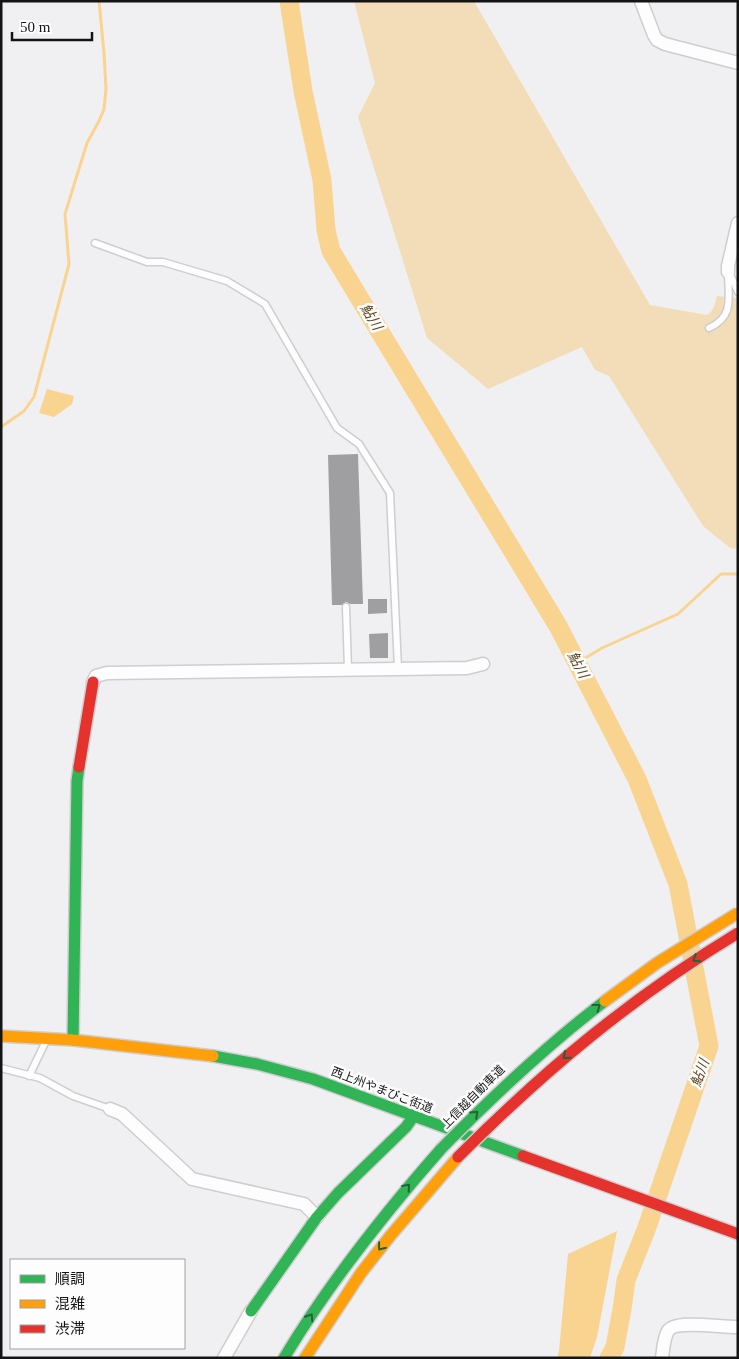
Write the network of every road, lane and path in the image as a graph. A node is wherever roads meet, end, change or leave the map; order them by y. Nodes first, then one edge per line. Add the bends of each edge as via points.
1 (641, 1) edge
2 (738, 63) edge
3 (738, 223) edge
4 (95, 243) dead end
5 (728, 272) junction
6 (738, 292) edge
7 (709, 328) dead end
8 (346, 607) dead end
9 (483, 664) dead end
10 (398, 668) junction
11 (348, 669) junction
12 (93, 682) joint
13 (738, 913) edge
14 (738, 934) edge
15 (1, 1036) edge
16 (47, 1039) junction
17 (73, 1040) junction
18 (1, 1068) edge
19 (29, 1076) junction
20 (110, 1109) joint
21 (413, 1116) junction
22 (317, 1218) junction
23 (738, 1234) edge
24 (251, 1311) joint
25 (738, 1327) edge
26 (224, 1358) edge
27 (284, 1358) edge
28 (305, 1358) edge
29 (662, 1358) edge

1 - 2 street via 657,40
3 - 5 street
4 - 10 lane via 147,262 163,262 227,281 265,304 337,428 359,444 390,493
5 - 6 lane
5 - 7 lane via 728,310 724,319
8 - 11 lane
9 - 10 street via 467,668
10 - 11 street
11 - 12 street via 107,673 96,676
12 - 17 main road via 77,781
27 -> 13 main road, 上信越自動車道, bridge via 347,1262 441,1149 472,1117 559,1037 659,962
14 -> 28 main road, bridge via 669,977 599,1028 516,1099 458,1157 391,1235 361,1273
15 - 16 main road, 西上州やまびこ街道
16 - 17 main road, 西上州やまびこ街道
16 - 19 lane
17 - 21 main road, 西上州やまびこ街道 via 203,1054 257,1064 313,1079
18 - 19 lane
19 - 20 lane
20 - 22 street via 122,1114 192,1179 304,1204
21 - 22 main road
21 - 23 main road, 西上州やまびこ街道
22 - 24 main road
24 - 26 street
25 - 29 street via 674,1326 668,1331

